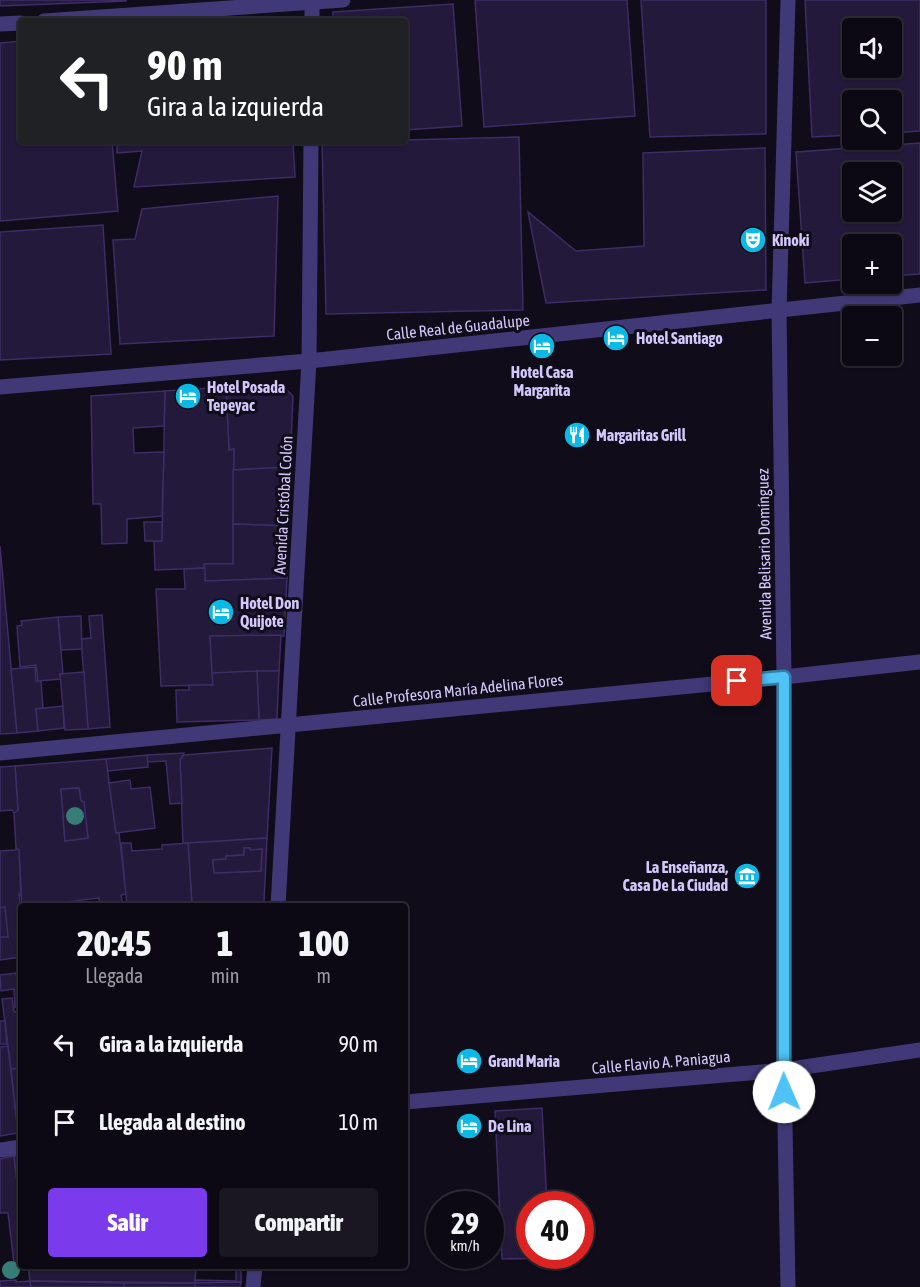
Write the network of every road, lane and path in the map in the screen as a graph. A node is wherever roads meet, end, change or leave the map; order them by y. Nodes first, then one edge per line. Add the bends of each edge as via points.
1 (343, 0) edge
2 (788, 0) edge
3 (312, 2) edge
4 (86, 18) edge
5 (312, 18) edge
6 (18, 22) edge
7 (0, 24) edge
8 (311, 144) edge
9 (920, 295) edge
10 (779, 311) junction
11 (309, 361) junction
12 (0, 387) edge
13 (920, 662) edge
14 (784, 677) junction
15 (289, 725) junction
16 (0, 753) edge
17 (278, 903) edge
18 (920, 1050) edge
19 (784, 1070) junction
20 (408, 1102) edge
21 (18, 1148) edge
22 (0, 1150) edge
23 (255, 1269) edge
24 (253, 1287) edge
25 (788, 1287) edge

1 - 3 street
2 - 10 street, Avenida Belisario Domínguez
3 - 4 street
3 - 5 street
6 - 7 street
8 - 11 street, Avenida Cristóbal Colón
9 - 10 street, Calle Real de Guadalupe
10 - 11 street, Calle Real de Guadalupe
10 - 14 street, Avenida Belisario Domínguez
11 - 12 street, Calle Real de Guadalupe
11 - 15 street, Avenida Cristóbal Colón
13 - 14 street, Calle Profesora María Adelina Flores
14 - 15 street, Calle Profesora María Adelina Flores
14 - 19 street, Avenida Belisario Domínguez
15 - 16 street, Calle Profesora María Adelina Flores
15 - 17 street, Avenida Cristóbal Colón
18 - 19 street, Calle Flavio A. Paniagua
19 - 20 street, Calle Flavio A. Paniagua
19 - 25 street, Avenida Belisario Domínguez
21 - 22 street
23 - 24 street

